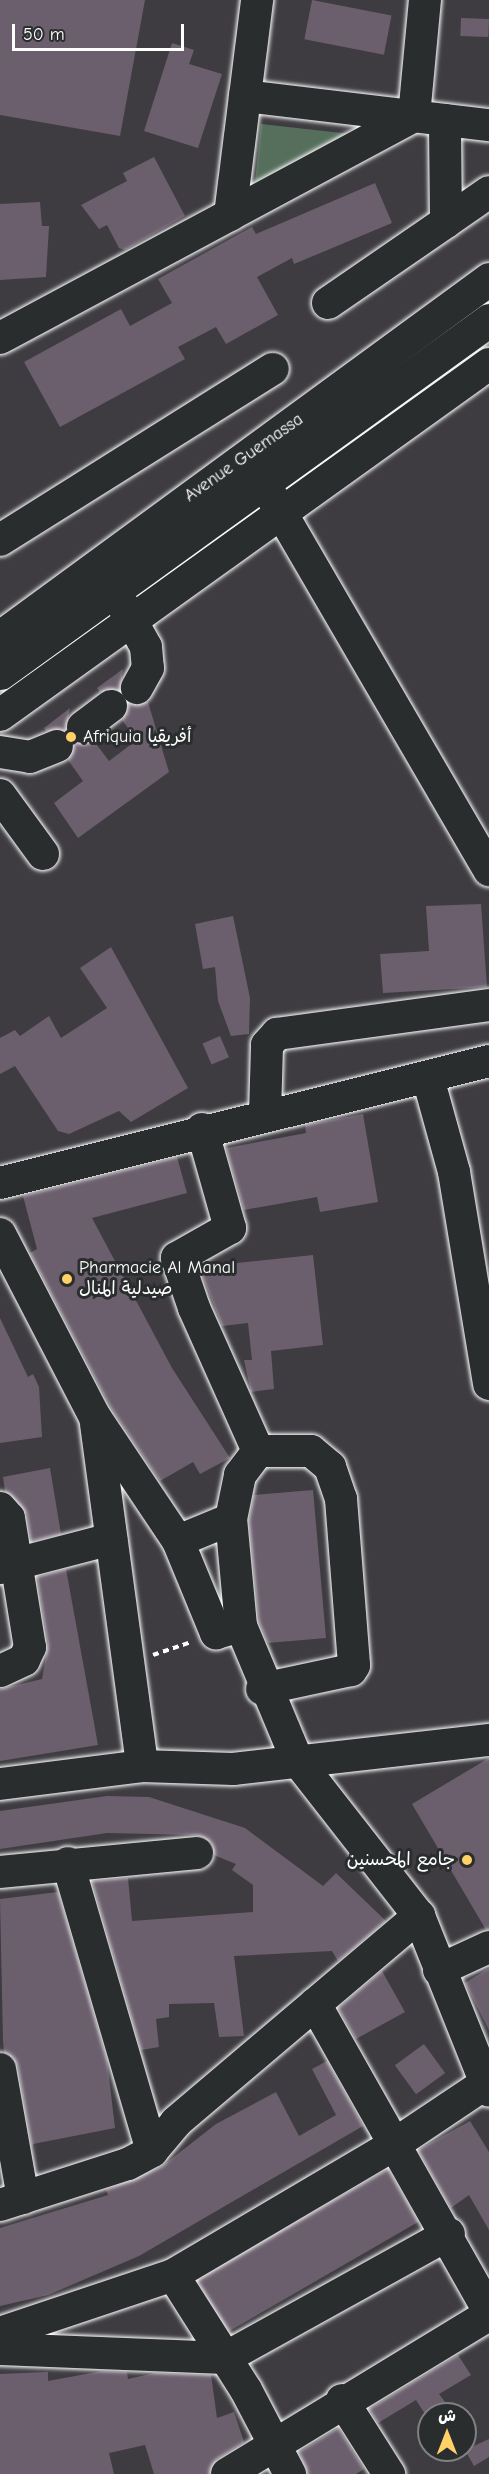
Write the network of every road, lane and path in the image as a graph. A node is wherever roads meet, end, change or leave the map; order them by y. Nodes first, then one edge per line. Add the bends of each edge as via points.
1 (257, 0) edge
2 (425, 0) edge
3 (245, 96) junction
4 (414, 116) junction
5 (445, 120) junction
6 (489, 125) edge
7 (489, 192) edge
8 (230, 215) junction
9 (447, 222) junction
10 (489, 279) edge
11 (328, 303) dead end
12 (489, 320) edge
13 (0, 338) edge
14 (489, 364) edge
15 (273, 369) dead end
16 (244, 458) junction
17 (263, 485) junction
18 (284, 513) junction
19 (0, 540) edge
20 (114, 592) junction
21 (133, 620) junction
22 (0, 637) edge
23 (0, 673) edge
24 (137, 688) dead end
25 (111, 706) dead end
26 (0, 715) edge
27 (83, 727) dead end
28 (57, 746) dead end
29 (0, 752) edge
30 (0, 795) edge
31 (43, 854) dead end
32 (489, 870) edge
33 (489, 1005) edge
34 (489, 1061) edge
35 (428, 1078) junction
36 (265, 1114) junction
37 (202, 1129) junction
38 (0, 1183) edge
39 (0, 1234) edge
40 (481, 1272) edge
41 (489, 1384) edge
42 (96, 1417) junction
43 (258, 1451) junction
44 (0, 1508) edge
45 (231, 1519) junction
46 (111, 1539) junction
47 (178, 1541) junction
48 (6, 1567) edge
49 (228, 1630) junction
50 (129, 1664) junction
51 (0, 1671) edge
52 (262, 1689) junction
53 (489, 1740) edge
54 (297, 1760) junction
55 (142, 1766) junction
56 (0, 1784) edge
57 (196, 1853) dead end
58 (68, 1863) junction
59 (0, 1872) edge
60 (419, 1916) junction
61 (489, 1947) edge
62 (439, 1970) junction
63 (315, 2004) junction
64 (0, 2069) edge
65 (487, 2085) edge
66 (395, 2144) junction
67 (152, 2151) junction
68 (12, 2201) edge
69 (449, 2234) junction
70 (173, 2275) junction
71 (489, 2313) edge
72 (0, 2333) edge
73 (0, 2349) edge
74 (225, 2358) junction
75 (342, 2400) junction
76 (273, 2446) junction
77 (227, 2474) edge
78 (290, 2474) edge
79 (389, 2474) edge

1 - 3 street
2 - 4 street
3 - 4 street
3 - 8 street
4 - 5 street
4 - 8 street
5 - 6 street
5 - 9 street
7 - 9 street
8 - 13 street
9 - 11 street
10 - 16 main road, Avenue Guemassa
12 - 17 main road, Avenue Guemassa
14 - 18 street
15 - 19 street
16 - 17 street
16 - 22 main road, Avenue Guemassa
17 - 18 street
17 - 20 main road, Avenue Guemassa
18 - 21 street
18 - 32 street
20 - 21 street
20 - 23 main road, Avenue Guemassa
21 - 24 street via 148,662
21 - 26 street
25 - 27 street
28 - 29 street via 30,757
30 - 31 street
33 - 36 street via 271,1037
34 - 35 street
35 - 36 street
35 - 40 street
36 - 37 street
37 - 38 street
37 - 43 street via 230,1228 177,1258
39 - 42 street
40 - 41 street
42 - 46 street
42 - 47 street
43 - 45 street via 240,1476
43 - 52 street via 311,1451 338,1482 354,1658 351,1670
44 - 48 street via 9,1518
45 - 47 street
45 - 49 street
46 - 48 street
46 - 50 street
47 - 49 street
48 - 51 street via 30,1647 24,1660
49 - 50 path
49 - 52 street
50 - 55 street
52 - 54 street
53 - 54 street
54 - 55 street via 233,1769
54 - 60 street
55 - 56 street
57 - 58 street
58 - 59 street
58 - 67 street
60 - 62 street
60 - 63 street
61 - 62 street
62 - 65 street
63 - 66 street
63 - 67 street via 176,2122
64 - 68 street
65 - 66 street
66 - 69 street
66 - 70 street
67 - 68 street
69 - 71 street
69 - 74 street
70 - 72 street
70 - 74 street
71 - 75 street
73 - 74 street
74 - 76 street
75 - 76 street
75 - 79 street
76 - 77 street
76 - 78 street

